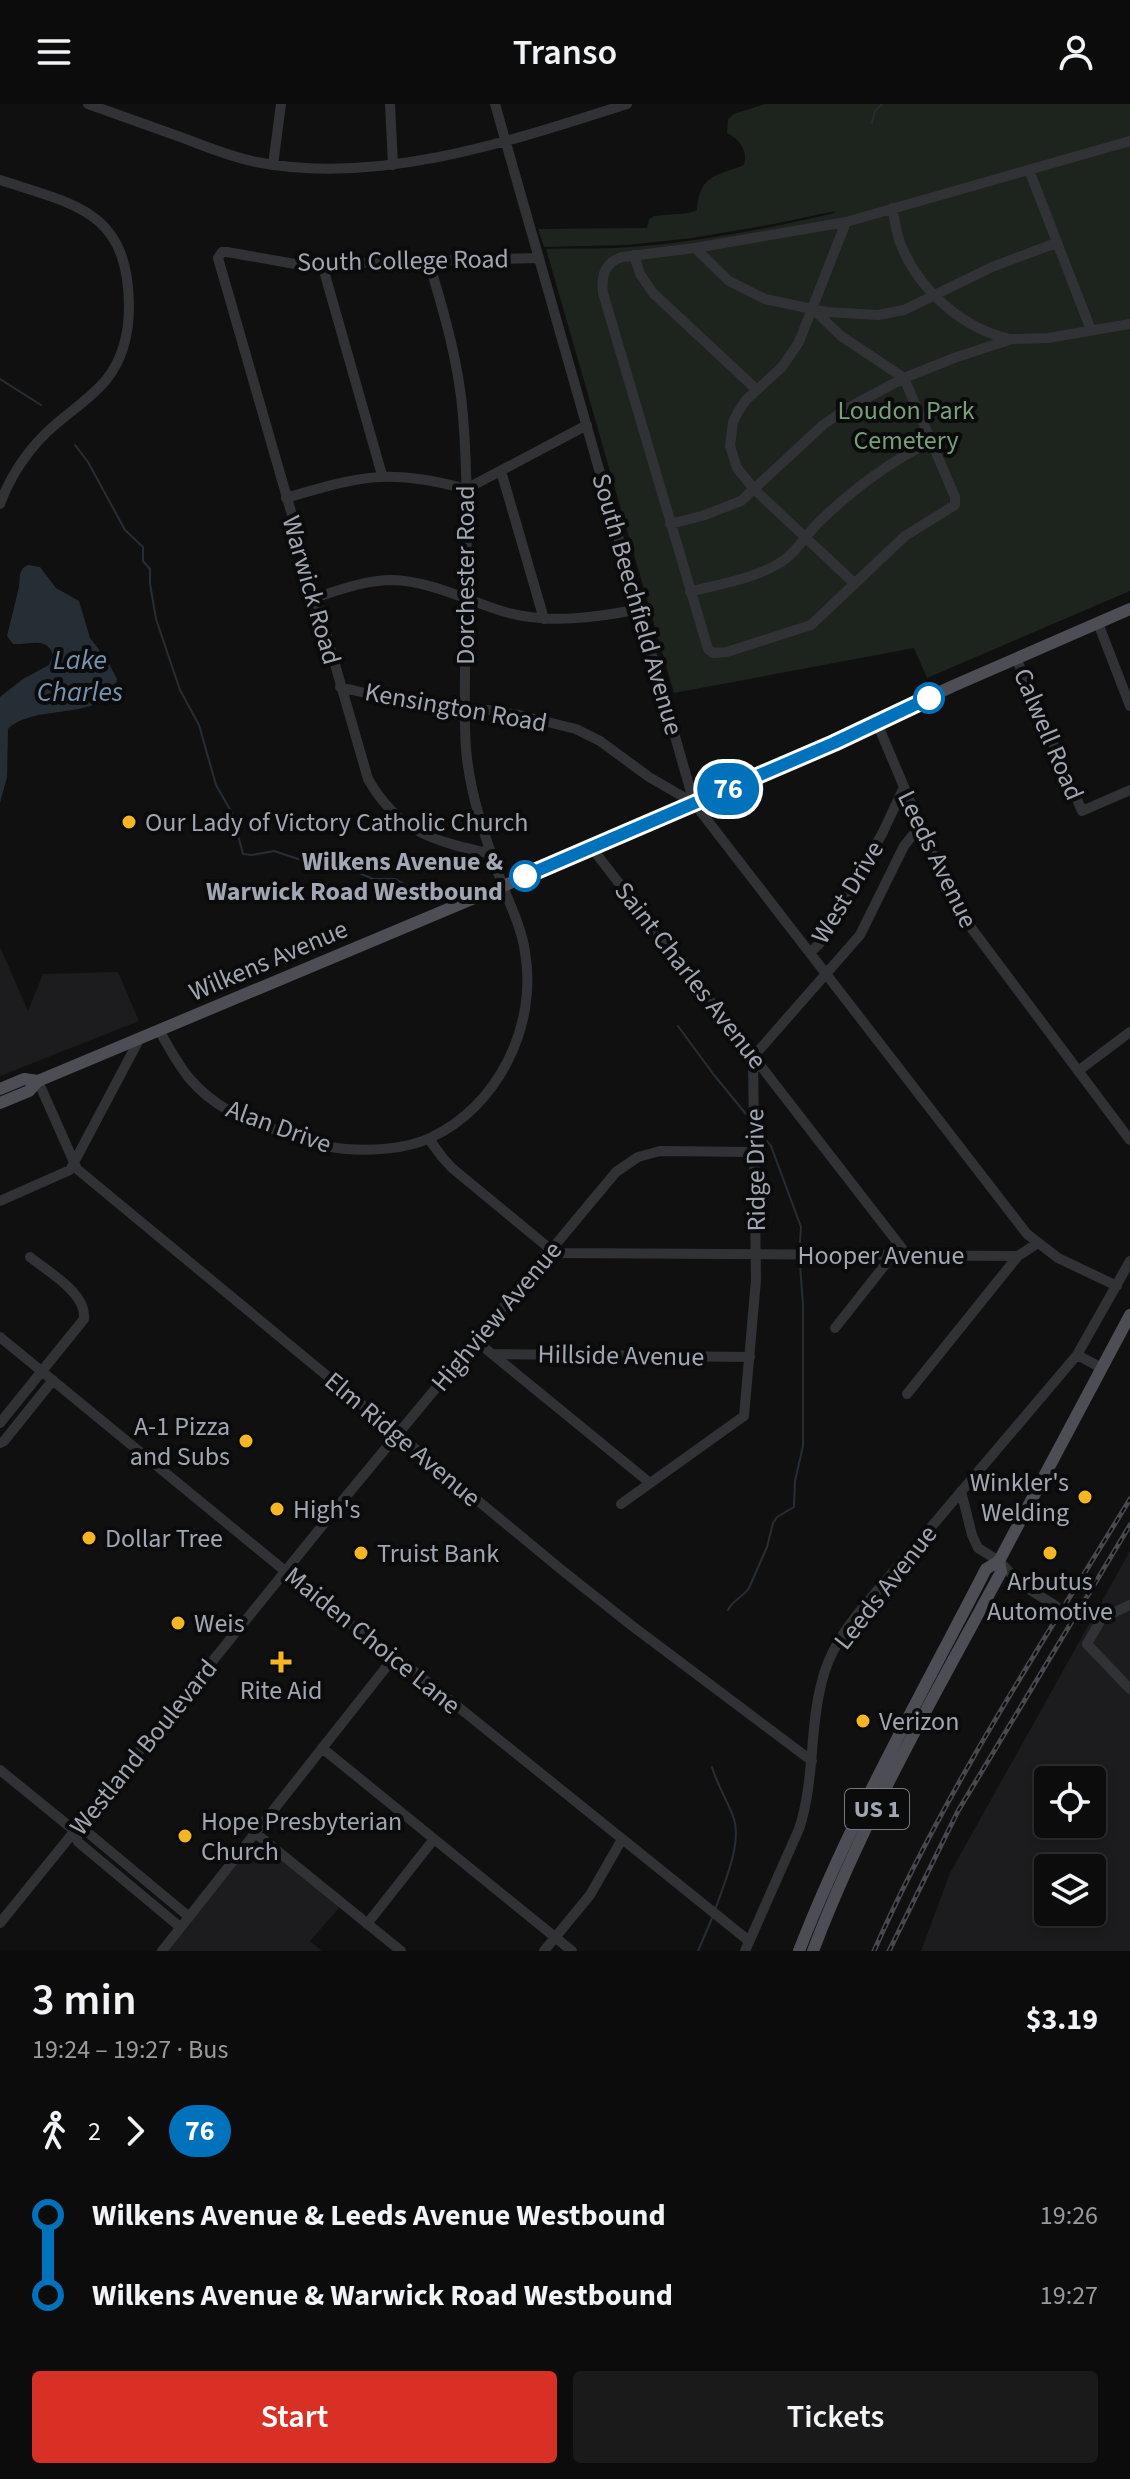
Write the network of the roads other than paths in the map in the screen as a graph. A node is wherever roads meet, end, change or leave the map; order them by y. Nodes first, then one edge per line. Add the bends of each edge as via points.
1 (88, 104) edge
2 (281, 104) edge
3 (390, 104) edge
4 (495, 104) edge
5 (627, 104) edge
6 (602, 108) edge
7 (505, 140) junction
8 (1130, 141) edge
9 (273, 165) junction
10 (393, 165) junction
11 (1029, 170) junction
12 (0, 180) edge
13 (892, 208) junction
14 (846, 222) junction
15 (1056, 243) junction
16 (695, 248) junction
17 (219, 254) joint
18 (634, 255) junction
19 (539, 258) junction
20 (429, 262) junction
21 (322, 264) junction
22 (935, 295) junction
23 (813, 310) junction
24 (1130, 324) edge
25 (1091, 330) junction
26 (1012, 339) junction
27 (904, 378) junction
28 (757, 390) junction
29 (587, 425) junction
30 (931, 441) junction
31 (501, 471) junction
32 (382, 475) junction
33 (466, 489) junction
34 (754, 489) junction
35 (286, 498) junction
36 (0, 504) edge
37 (670, 524) junction
38 (805, 537) junction
39 (855, 584) junction
40 (690, 592) junction
41 (314, 598) junction
42 (465, 598) junction
43 (639, 609) junction
44 (1130, 609) edge
45 (544, 619) junction
46 (1098, 623) junction
47 (1016, 658) junction
48 (340, 687) junction
49 (1130, 706) edge
50 (465, 709) junction
51 (877, 723) junction
52 (904, 787) junction
53 (1130, 790) edge
54 (694, 803) junction
55 (920, 826) junction
56 (591, 847) junction
57 (492, 854) junction
58 (503, 886) junction
59 (810, 953) junction
60 (826, 974) junction
61 (159, 1030) junction
62 (1130, 1032) edge
63 (140, 1038) junction
64 (753, 1057) junction
65 (1078, 1071) junction
66 (38, 1081) junction
67 (0, 1089) edge
68 (0, 1103) edge
69 (429, 1139) junction
70 (1130, 1140) edge
71 (754, 1152) junction
72 (73, 1162) junction
73 (0, 1201) edge
74 (1038, 1243) junction
75 (551, 1249) junction
76 (755, 1254) junction
77 (892, 1256) junction
78 (908, 1256) junction
79 (1018, 1256) junction
80 (30, 1257) dead end
81 (1130, 1261) edge
82 (1117, 1286) junction
83 (1130, 1315) edge
84 (835, 1328) dead end
85 (0, 1337) edge
86 (475, 1340) junction
87 (492, 1354) junction
88 (1077, 1355) junction
89 (750, 1357) junction
90 (1102, 1368) junction
91 (42, 1371) junction
92 (53, 1380) junction
93 (907, 1394) dead end
94 (0, 1423) edge
95 (397, 1435) junction
96 (0, 1443) edge
97 (650, 1483) junction
98 (961, 1491) junction
99 (621, 1504) dead end
100 (999, 1561) junction
101 (286, 1571) junction
102 (1130, 1605) edge
103 (1056, 1606) dead end
104 (395, 1656) junction
105 (1130, 1689) edge
106 (322, 1748) junction
107 (812, 1761) junction
108 (0, 1770) edge
109 (75, 1831) junction
110 (254, 1832) junction
111 (434, 1839) junction
112 (621, 1841) junction
113 (188, 1916) junction
114 (0, 1923) edge
115 (367, 1924) junction
116 (180, 1927) junction
117 (555, 1937) junction
118 (747, 1946) edge
119 (162, 1951) edge
120 (401, 1951) edge
121 (544, 1951) edge
122 (572, 1951) edge
123 (799, 1951) edge
124 (813, 1951) edge

1 - 9 street
2 - 9 street
3 - 10 street
4 - 7 street, South Beechfield Avenue
5 - 6 street
6 - 7 street
7 - 10 street
7 - 19 street, South Beechfield Avenue
8 - 11 street
9 - 10 street
11 - 13 street
11 - 15 street
12 - 36 street via 67,202 111,233 124,260 129,317 121,356 108,378 30,450
13 - 14 street
13 - 22 street via 907,257
14 - 16 street
14 - 23 street
15 - 22 street
15 - 25 street
16 - 18 street
16 - 23 street via 744,290
17 - 21 street, South College Road
17 - 35 street, Warwick Road
18 - 28 street via 653,293
18 - 37 street via 615,259 605,269 603,293
19 - 20 street, South College Road
19 - 29 street, South Beechfield Avenue
20 - 21 street, South College Road
20 - 33 street, Dorchester Road via 459,380
21 - 32 street
22 - 23 street via 892,314
22 - 26 street via 982,331
23 - 27 street via 841,336
23 - 28 street via 791,355
24 - 25 street
25 - 26 street
26 - 27 street
27 - 30 street
27 - 34 street via 823,425
28 - 34 street via 733,422 730,446 737,468
29 - 31 street
29 - 43 street, South Beechfield Avenue
30 - 38 street via 878,471
30 - 39 street via 955,505 905,536
31 - 33 street
31 - 45 street
32 - 33 street
32 - 35 street
33 - 42 street, Dorchester Road
34 - 37 street via 735,505
34 - 38 street
35 - 41 street, Warwick Road
37 - 40 street
38 - 39 street
38 - 40 street via 778,564
39 - 40 street via 811,625 719,654 708,649
41 - 42 street via 391,580
41 - 48 street, Warwick Road
42 - 45 street
42 - 50 street, Dorchester Road
43 - 45 street
43 - 54 street, South Beechfield Avenue
44 - 46 main road, Wilkens Avenue
46 - 47 main road, Wilkens Avenue
46 - 49 street
47 - 51 main road, Wilkens Avenue
47 - 53 street, Calwell Road via 1082,811
48 - 50 street, Kensington Road via 428,708
48 - 57 street, Warwick Road via 362,764 388,809 424,836
50 - 54 street, Kensington Road via 576,729
50 - 57 street, Dorchester Road via 472,788
51 - 52 street, Leeds Avenue
51 - 54 main road, Wilkens Avenue
52 - 55 street, Leeds Avenue
52 - 59 street, West Drive via 829,929
54 - 56 main road, Wilkens Avenue
54 - 59 street, South Beechfield Avenue
55 - 60 street via 904,846 860,935
55 - 65 street, Leeds Avenue via 969,927
56 - 58 main road, Wilkens Avenue
56 - 64 street, Saint Charles Avenue
57 - 58 street, Dorchester Road
58 - 61 main road, Wilkens Avenue
58 - 69 street, Alan Drive via 527,966 517,1040 498,1080 476,1106
59 - 60 street, South Beechfield Avenue
60 - 64 street
60 - 74 street, South Beechfield Avenue
61 - 63 main road, Wilkens Avenue
61 - 69 street, Alan Drive via 192,1085 231,1112 342,1149 381,1149
62 - 65 street
63 - 66 main road, Wilkens Avenue
63 - 72 street
64 - 71 street, Ridge Drive
64 - 78 street, Saint Charles Avenue
65 - 70 street, Leeds Avenue
66 - 67 main road, Wilkens Avenue via 24,1079
66 - 68 main road, Wilkens Avenue via 29,1091
66 - 72 street, Elm Ridge Avenue
69 - 75 street via 452,1168
71 - 75 street, Highview Avenue via 660,1151 638,1157 616,1172
71 - 76 street, Ridge Drive
72 - 73 street via 70,1170
72 - 95 street, Elm Ridge Avenue
74 - 79 street
74 - 82 street, South Beechfield Avenue
75 - 76 street, Hooper Avenue
75 - 86 street, Highview Avenue
76 - 77 street, Hooper Avenue
76 - 89 street, Ridge Drive
77 - 78 street, Hooper Avenue
77 - 84 street
78 - 79 street, Hooper Avenue
79 - 93 street
80 - 91 street via 84,1308 82,1324
81 - 82 street, Leeds Avenue
82 - 88 street, Leeds Avenue
83 - 90 main road, US 1
85 - 91 street, Maiden Choice Lane
86 - 87 street
86 - 95 street, Highview Avenue
87 - 89 street, Hillside Avenue
87 - 97 street
88 - 90 street
88 - 98 street, Leeds Avenue
89 - 97 street, Ridge Drive via 744,1416
90 - 100 main road, US 1
91 - 92 street, Maiden Choice Lane
91 - 94 street
92 - 96 street
92 - 101 street, Maiden Choice Lane
95 - 101 street, Highview Avenue
95 - 107 street, Elm Ridge Avenue via 631,1625
97 - 99 street, Ridge Drive
98 - 100 street via 975,1543
98 - 107 street, Leeds Avenue via 837,1643 822,1680
100 - 103 street via 1022,1585
100 - 123 main road, US 1 via 986,1569 884,1767
100 - 124 main road, US 1 via 1001,1572 887,1788
101 - 104 street, Maiden Choice Lane
101 - 109 street, Westland Boulevard
102 - 105 street via 1102,1618 1087,1644
104 - 106 street
104 - 112 street, Maiden Choice Lane
106 - 110 street
106 - 111 street
107 - 118 street, Leeds Avenue via 799,1829
108 - 109 street
109 - 113 street via 86,1831
109 - 114 street, Westland Boulevard
109 - 116 street via 78,1842
110 - 113 street
110 - 115 street
111 - 115 street
111 - 117 street
112 - 117 street via 590,1895
112 - 118 street, Maiden Choice Lane
113 - 116 street
115 - 120 street
116 - 119 street
117 - 121 street
117 - 122 street

